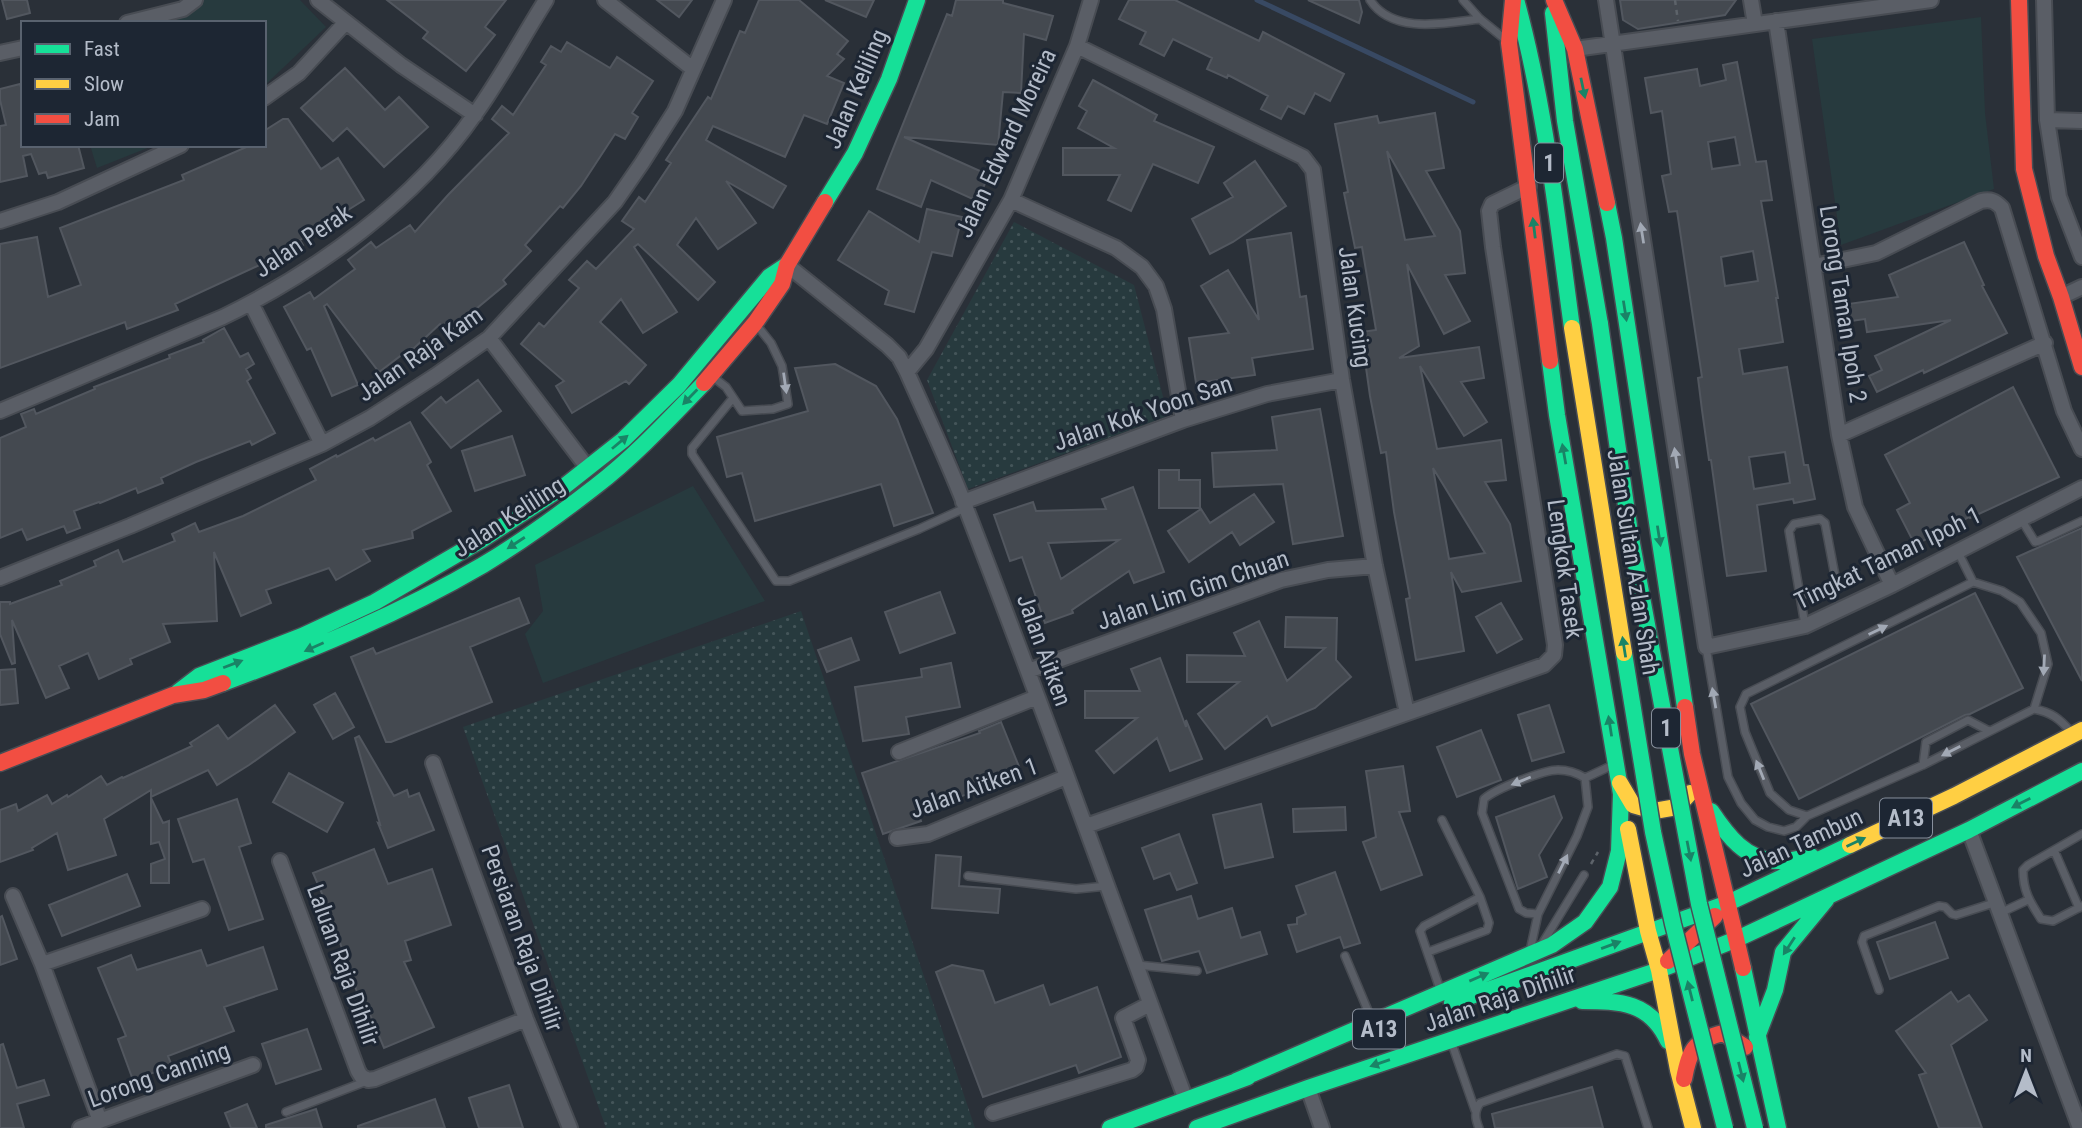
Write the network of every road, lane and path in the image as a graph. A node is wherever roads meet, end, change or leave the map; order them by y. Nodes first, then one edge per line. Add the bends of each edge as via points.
1 (195, 0) edge
2 (318, 0) edge
3 (546, 0) edge
4 (605, 0) edge
5 (724, 0) edge
6 (917, 0) edge
7 (1091, 0) edge
8 (1370, 0) edge
9 (1463, 0) edge
10 (1515, 0) edge
11 (1553, 0) edge
12 (1606, 0) edge
13 (1675, 0) edge
14 (1751, 0) edge
15 (1931, 0) edge
16 (2019, 0) edge
17 (2044, 0) edge
18 (1480, 19) junction
19 (135, 21) edge
20 (1776, 21) junction
21 (345, 22) junction
22 (1755, 24) junction
23 (1681, 34) junction
24 (1509, 43) junction
25 (1612, 44) junction
26 (1077, 46) junction
27 (21, 48) edge
28 (1576, 49) junction
29 (0, 53) edge
30 (692, 69) junction
31 (266, 97) edge
32 (475, 115) junction
33 (2047, 121) junction
34 (2082, 121) edge
35 (177, 147) edge
36 (1529, 186) junction
37 (1011, 200) junction
38 (0, 221) edge
39 (2082, 257) edge
40 (787, 265) junction
41 (1814, 266) junction
42 (2082, 287) edge
43 (2061, 297) junction
44 (251, 303) junction
45 (755, 323) junction
46 (489, 338) junction
47 (2045, 343) junction
48 (2082, 367) edge
49 (907, 372) junction
50 (711, 376) junction
51 (1342, 380) junction
52 (733, 398) junction
53 (0, 411) edge
54 (1182, 420) junction
55 (1839, 435) junction
56 (322, 444) junction
57 (2082, 449) edge
58 (587, 467) junction
59 (2082, 488) edge
60 (964, 505) junction
61 (2021, 519) junction
62 (2082, 520) edge
63 (1958, 552) junction
64 (1375, 566) junction
65 (0, 578) edge
66 (1973, 582) junction
67 (1892, 585) junction
68 (1799, 596) junction
69 (1805, 626) junction
70 (1706, 647) junction
71 (1028, 671) junction
72 (173, 695) junction
73 (1037, 697) junction
74 (2034, 709) junction
75 (1407, 713) junction
76 (1989, 731) junction
77 (2077, 732) edge
78 (899, 752) dead end
79 (1692, 754) junction
80 (0, 763) edge
81 (433, 763) dead end
82 (1616, 763) junction
83 (1923, 765) junction
84 (2082, 771) edge
85 (1066, 777) junction
86 (1585, 778) junction
87 (1620, 788) junction
88 (1702, 798) junction
89 (1807, 816) junction
90 (1442, 820) dead end
91 (1086, 826) junction
92 (1969, 830) junction
93 (2082, 834) edge
94 (897, 838) dead end
95 (2054, 850) junction
96 (1830, 853) junction
97 (280, 861) dead end
98 (1584, 875) dead end
99 (968, 876) dead end
100 (1107, 886) junction
101 (1832, 893) junction
102 (13, 896) dead end
103 (1480, 897) junction
104 (2028, 900) junction
105 (1728, 903) junction
106 (1998, 907) junction
107 (2080, 907) edge
108 (202, 909) dead end
109 (1538, 914) junction
110 (1648, 932) junction
111 (1693, 938) junction
112 (1737, 939) junction
113 (1427, 952) junction
114 (1534, 953) junction
115 (1345, 956) dead end
116 (42, 964) junction
117 (1136, 965) junction
118 (1659, 970) junction
119 (1197, 971) dead end
120 (1879, 990) dead end
121 (1441, 993) junction
122 (1561, 1002) junction
123 (1150, 1004) junction
124 (526, 1019) junction
125 (1373, 1022) junction
126 (1757, 1038) junction
127 (1450, 1040) junction
128 (253, 1065) dead end
129 (1678, 1070) junction
130 (1766, 1076) junction
131 (369, 1080) junction
132 (1236, 1081) junction
133 (1308, 1088) junction
134 (1683, 1088) junction
135 (1186, 1100) junction
136 (1475, 1110) junction
137 (285, 1112) dead end
138 (993, 1113) dead end
139 (100, 1121) junction
140 (80, 1128) edge
141 (570, 1128) edge
142 (1110, 1128) edge
143 (1197, 1128) edge
144 (1322, 1128) edge
145 (1479, 1128) edge
146 (1648, 1128) edge
147 (1693, 1128) edge
148 (1725, 1128) edge
149 (1755, 1128) edge
150 (1778, 1128) edge
151 (2080, 1128) edge

1 - 19 street via 187,8
2 - 21 street
3 - 32 street, Jalan Perak
4 - 30 street
5 - 30 street, Jalan Raja Kam
6 - 40 main road, Jalan Keliling via 889,79 855,153
7 - 26 street, Jalan Edward Moreira
8 - 18 lane via 1380,12 1398,20 1427,25
9 - 18 lane
10 - 24 main road
148 -> 10 main road, Jalan Sultan Azlan Shah / 1, bridge via 1653,832 1541,109 1530,46
11 - 28 main road
11 -> 149 main road, Jalan Sultan Azlan Shah / 1, bridge via 1565,121 1630,533 1699,904
12 - 25 street
13 - 23 path
14 - 22 street
15 - 20 street
16 - 43 main road via 2024,169
17 - 33 street
18 - 24 lane
20 - 22 street
20 - 41 street, Lorong Taman Ipoh 2
21 - 31 street via 299,73
21 - 32 street
22 - 23 street
23 - 25 street
24 - 36 main road
25 - 28 street
70 -> 25 street
26 - 37 street, Jalan Edward Moreira
26 - 51 street, Jalan Kucing via 1310,163
27 - 29 street
28 -> 79 main road via 1614,238
30 - 46 street, Jalan Raja Kam via 675,111 615,202
32 - 44 street, Jalan Perak via 429,171 386,211
33 - 34 street
33 - 39 street via 2059,197
35 - 38 street via 58,202
36 - 75 street, Lengkok Tasek via 1492,204 1489,211 1554,655 1545,665
82 -> 36 main road via 1558,415
37 - 49 street, Jalan Edward Moreira via 926,349
37 - 54 street via 1116,248 1142,267 1156,286 1164,309
40 - 45 main road, Jalan Keliling via 782,284
40 - 49 street, Jalan Aitken via 887,345
58 -> 40 main road, Jalan Keliling via 623,440 679,385 769,277
41 - 47 street via 1876,253 1989,199 2002,208
41 - 55 street, Lorong Taman Ipoh 2
42 - 43 street
43 - 48 main road
44 - 53 street, Jalan Perak
44 - 56 street
45 - 50 main road, Jalan Keliling
45 -> 52 lane via 782,366 788,404 742,411
46 - 56 street, Jalan Raja Kam via 370,418
46 - 58 street
47 - 55 street
47 - 57 street via 2064,411
49 - 60 street, Jalan Aitken
50 - 52 lane
50 -> 72 main road, Jalan Keliling via 599,484 483,565 298,655 204,690
51 - 54 street, Jalan Kok Yoon San via 1267,394
51 - 64 street, Jalan Kucing
52 - 60 lane via 692,448 692,454 776,581 789,581 919,529
54 - 60 street, Jalan Kok Yoon San
55 - 67 street, Lorong Taman Ipoh 2 via 1855,507
56 - 65 street, Jalan Raja Kam
72 -> 58 main road, Jalan Keliling via 199,676 374,603 484,539
59 - 61 street, Tingkat Taman Ipoh 1
60 - 71 street, Jalan Aitken
61 - 62 lane via 2035,542
61 - 63 street, Tingkat Taman Ipoh 1
63 - 66 lane
63 - 67 street, Tingkat Taman Ipoh 1
64 - 71 street, Jalan Lim Gim Chuan via 1281,580
64 - 75 street, Jalan Kucing
66 -> 74 lane via 2020,602 2040,633 2048,664
89 -> 66 lane via 1789,810 1770,793 1745,732 1740,707 1746,694
67 - 69 street, Tingkat Taman Ipoh 1
68 - 68 lane via 1789,531 1794,524 1820,519 1825,523 1836,581 1831,588
68 - 69 lane
69 - 70 street, Tingkat Taman Ipoh 1
89 -> 70 lane via 1784,831 1755,820 1741,803 1728,777
71 - 73 street, Jalan Aitken
72 - 80 main road, Jalan Keliling
73 - 78 street
73 - 85 street, Jalan Aitken
74 - 76 lane
74 - 77 lane via 2053,715
75 - 91 street, Lengkok Tasek
76 -> 83 lane
76 - 83 lane via 1968,720 1926,743
96 -> 77 main road, Jalan Tambun / A13
79 - 87 main road via 1695,787 1677,807 1654,811 1633,805
79 - 88 main road
81 - 124 street, Persiaran Raja Dihilir
82 - 86 lane
82 - 87 main road
83 - 89 lane
84 -> 92 main road, A13
85 - 91 street, Jalan Aitken
85 - 94 street, Jalan Aitken 1 via 928,834
109 -> 86 lane via 1588,807
86 -> 109 lane via 1560,769 1548,771 1484,799 1482,813 1519,909
87 - 110 main road
87 - 114 main road via 1619,851 1610,887 1585,922
88 - 96 main road via 1730,839 1746,852 1774,862
88 - 105 main road
90 - 103 lane
91 - 100 street, Jalan Aitken
92 - 101 main road, A13
92 - 106 street
93 - 95 lane
95 - 104 lane via 2023,870
95 - 107 lane
96 - 105 main road, Jalan Tambun / A13
97 - 131 street, Laluan Raja Dihilir via 358,1071
98 - 114 lane
99 - 100 lane via 1076,888
100 - 117 street, Jalan Aitken
101 - 112 main road, A13
101 -> 126 main road via 1783,952
102 - 116 street
103 - 113 lane via 1424,926 1420,931
103 - 113 lane via 1487,930
104 - 106 lane
104 - 107 lane via 2041,919 2053,921
105 - 110 main road, Jalan Tambun / A13
105 - 111 main road
105 - 112 main road
106 - 120 lane via 1956,915 1938,906 1864,936 1862,942
106 - 151 street
108 - 116 street
109 - 114 lane
110 - 111 main road
110 - 118 main road
132 -> 110 main road, Jalan Raja Dihilir / A13
111 - 112 main road
111 - 118 main road
112 - 118 main road, Jalan Raja Dihilir / A13
112 - 126 main road
113 - 121 lane
121 -> 114 main road
115 - 125 lane
116 - 139 street
117 - 119 lane
117 - 123 street, Jalan Aitken
118 - 122 main road, Jalan Raja Dihilir / A13
118 - 129 main road
121 - 125 main road
122 - 127 main road, Jalan Raja Dihilir / A13
122 - 129 main road via 1628,1003 1650,1015 1663,1027
123 - 135 street, Jalan Aitken
123 - 138 street via 1122,1018 1138,1060 1132,1070
124 - 131 street, Laluan Raja Dihilir
124 - 141 street, Persiaran Raja Dihilir
125 - 132 main road
126 - 130 main road
127 -> 133 main road, Jalan Raja Dihilir / A13
127 - 136 lane
128 - 139 street, Lorong Canning
129 - 134 main road
130 - 134 main road via 1745,1046 1723,1033 1708,1036 1689,1053
130 - 150 main road
131 - 137 lane
132 - 135 main road, Jalan Raja Dihilir / A13
133 - 143 main road, Jalan Raja Dihilir / A13
133 - 144 street
134 - 147 main road
135 - 142 main road, Jalan Raja Dihilir / A13
136 - 145 lane
136 - 146 lane via 1480,1103 1618,1054 1625,1056
139 - 140 street, Lorong Canning

